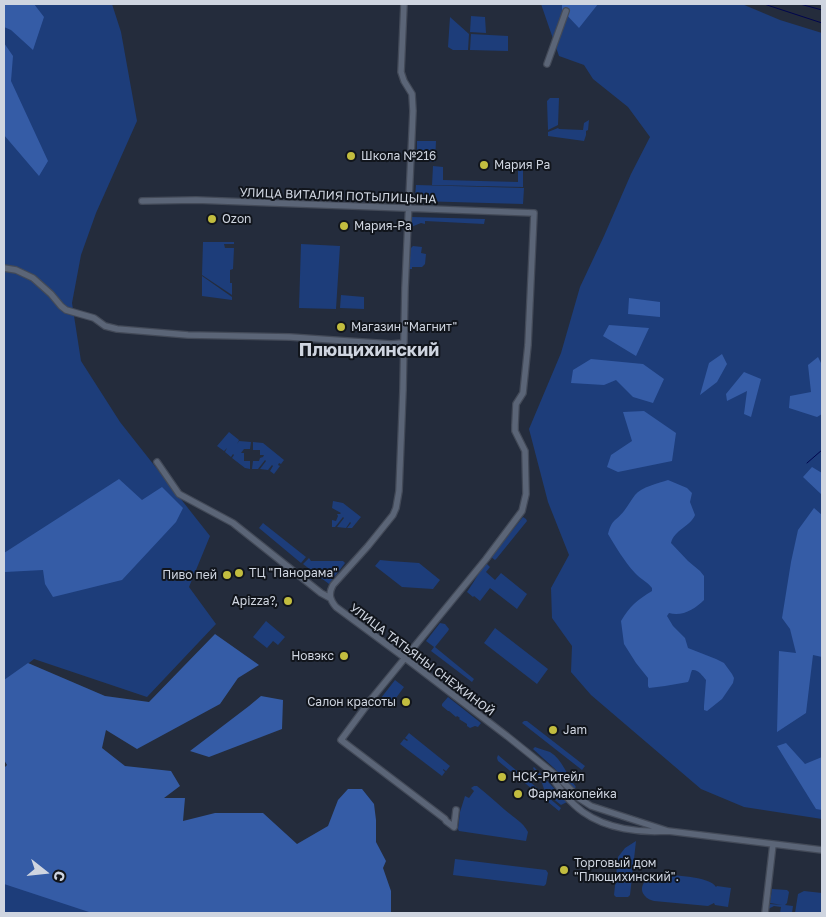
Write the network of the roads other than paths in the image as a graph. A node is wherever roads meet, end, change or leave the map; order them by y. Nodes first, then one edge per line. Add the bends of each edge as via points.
1 (404, 4) edge
2 (566, 11) dead end
3 (547, 64) dead end
4 (142, 201) dead end
5 (409, 209) junction
6 (4, 268) edge
7 (404, 343) junction
8 (157, 462) dead end
9 (330, 598) junction
10 (405, 658) junction
11 (545, 767) junction
12 (445, 819) dead end
13 (668, 831) junction
14 (774, 844) junction
15 (822, 850) edge
16 (765, 913) edge

1 - 5 street via 401,72 413,102
2 - 3 street
4 - 5 street, УЛИЦА ВИТАЛИЯ ПОТЫЛИЦЫНА via 196,200
5 - 7 street
5 - 10 street, УЛИЦА ВИТАЛИЯ ПОТЫЛИЦЫНА via 534,213 528,345 523,393 516,404 515,425 525,450 526,494 522,511
6 - 7 street via 33,278 60,306 94,318 105,326 188,334
7 - 9 street via 396,508 333,585
8 - 9 street, УЛИЦА ТАТЬЯНЫ СНЕЖИНОЙ via 179,494 233,524
9 - 10 street, УЛИЦА ТАТЬЯНЫ СНЕЖИНОЙ via 336,607
10 - 11 street, УЛИЦА ТАТЬЯНЫ СНЕЖИНОЙ
10 - 12 street via 340,740
11 - 13 street, УЛИЦА ТАТЬЯНЫ СНЕЖИНОЙ via 592,806
11 - 13 street, УЛИЦА ТАТЬЯНЫ СНЕЖИНОЙ via 558,787 590,816 612,826 650,832
13 - 14 street
14 - 15 street
14 - 16 street

